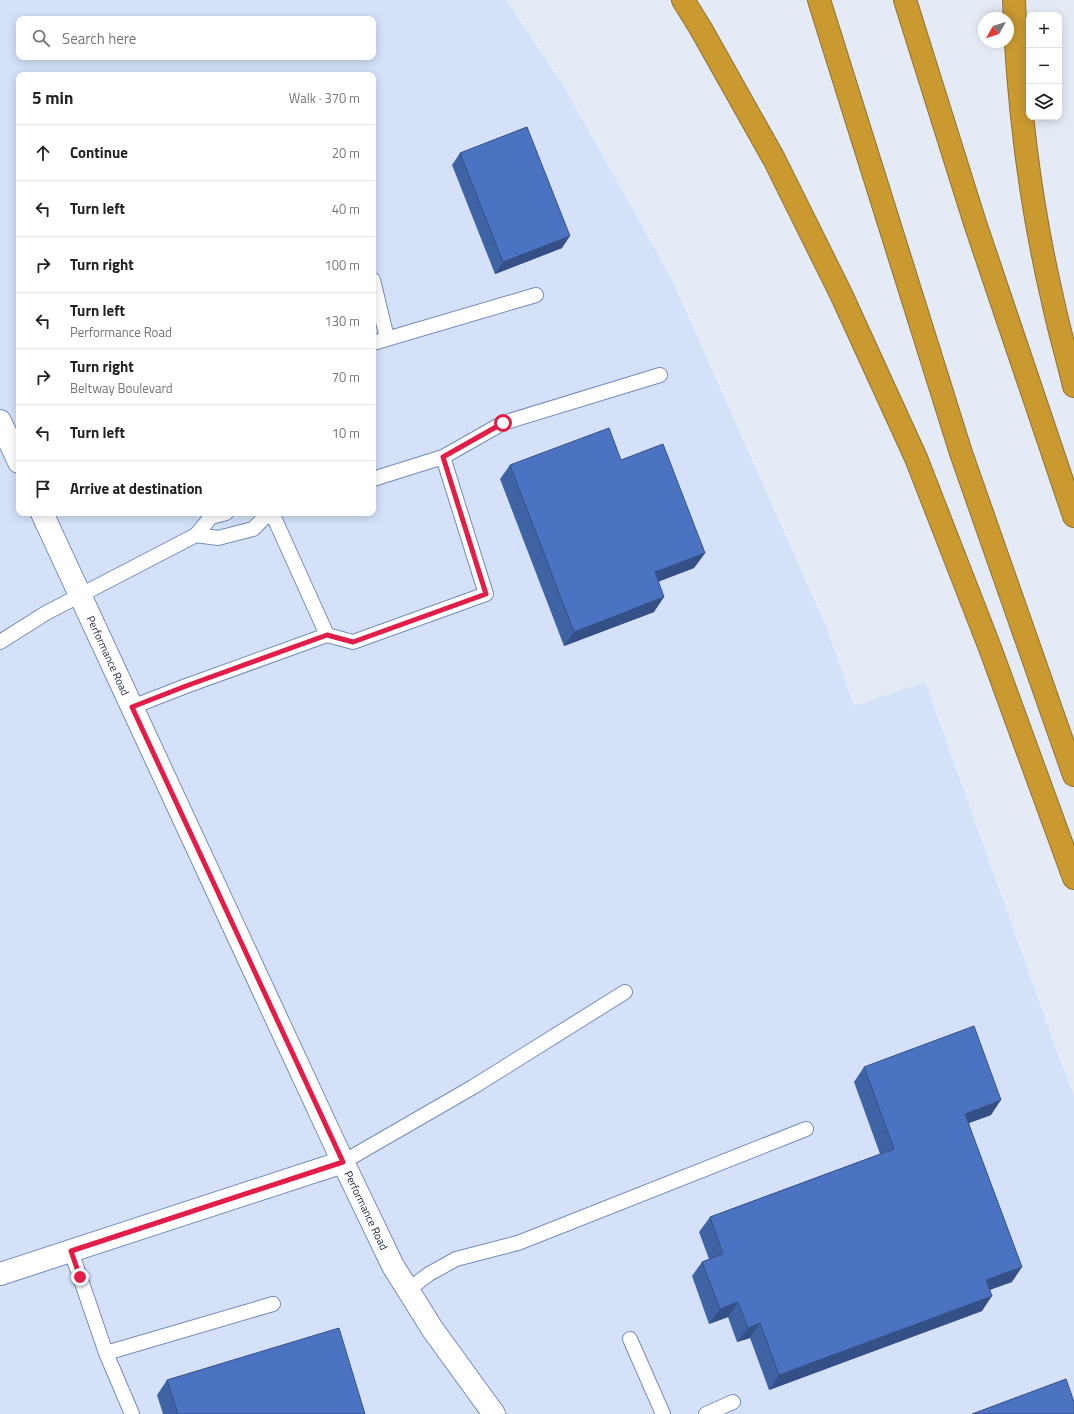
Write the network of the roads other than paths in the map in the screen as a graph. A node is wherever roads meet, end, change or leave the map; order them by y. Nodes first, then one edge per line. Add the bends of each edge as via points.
1 (683, 0) edge
2 (819, 0) edge
3 (905, 0) edge
4 (1014, 0) edge
5 (376, 292) edge
6 (536, 295) dead end
7 (387, 338) junction
8 (376, 342) edge
9 (660, 375) dead end
10 (1074, 386) edge
11 (0, 421) edge
12 (16, 449) edge
13 (443, 457) junction
14 (376, 478) edge
15 (43, 516) edge
16 (217, 516) edge
17 (268, 516) edge
18 (272, 516) edge
19 (1074, 516) edge
20 (196, 535) junction
21 (81, 596) junction
22 (327, 635) junction
23 (0, 642) edge
24 (132, 707) junction
25 (1074, 775) edge
26 (1074, 878) edge
27 (625, 992) dead end
28 (806, 1129) dead end
29 (343, 1162) junction
30 (71, 1251) junction
31 (0, 1274) edge
32 (408, 1290) junction
33 (273, 1304) dead end
34 (630, 1339) dead end
35 (106, 1353) junction
36 (733, 1402) dead end
37 (132, 1414) edge
38 (494, 1414) edge
39 (663, 1414) edge
40 (706, 1414) edge

1 - 26 highway via 774,159 842,294 916,458 990,648
2 - 25 highway via 961,453
3 - 19 highway via 975,223
4 - 10 highway via 1024,130 1035,210 1051,297
5 - 7 lane
6 - 7 lane
7 - 8 lane
9 - 13 lane via 503,423
11 - 12 street
13 - 14 lane
13 - 22 lane via 486,594 353,642
15 - 21 street, Performance Road
16 - 20 lane via 211,518
17 - 20 lane via 253,529 218,538
18 - 22 lane
20 - 21 lane
21 - 23 lane via 46,613
21 - 24 street, Performance Road
22 - 24 lane
24 - 29 street, Performance Road
27 - 29 lane via 473,1087
28 - 32 lane via 518,1243 456,1259 429,1274
29 - 30 street
29 - 32 street, Performance Road via 393,1266
30 - 31 street
30 - 35 lane
32 - 38 street, Performance Road via 433,1330
33 - 35 lane
34 - 39 lane
35 - 37 lane
36 - 40 lane

